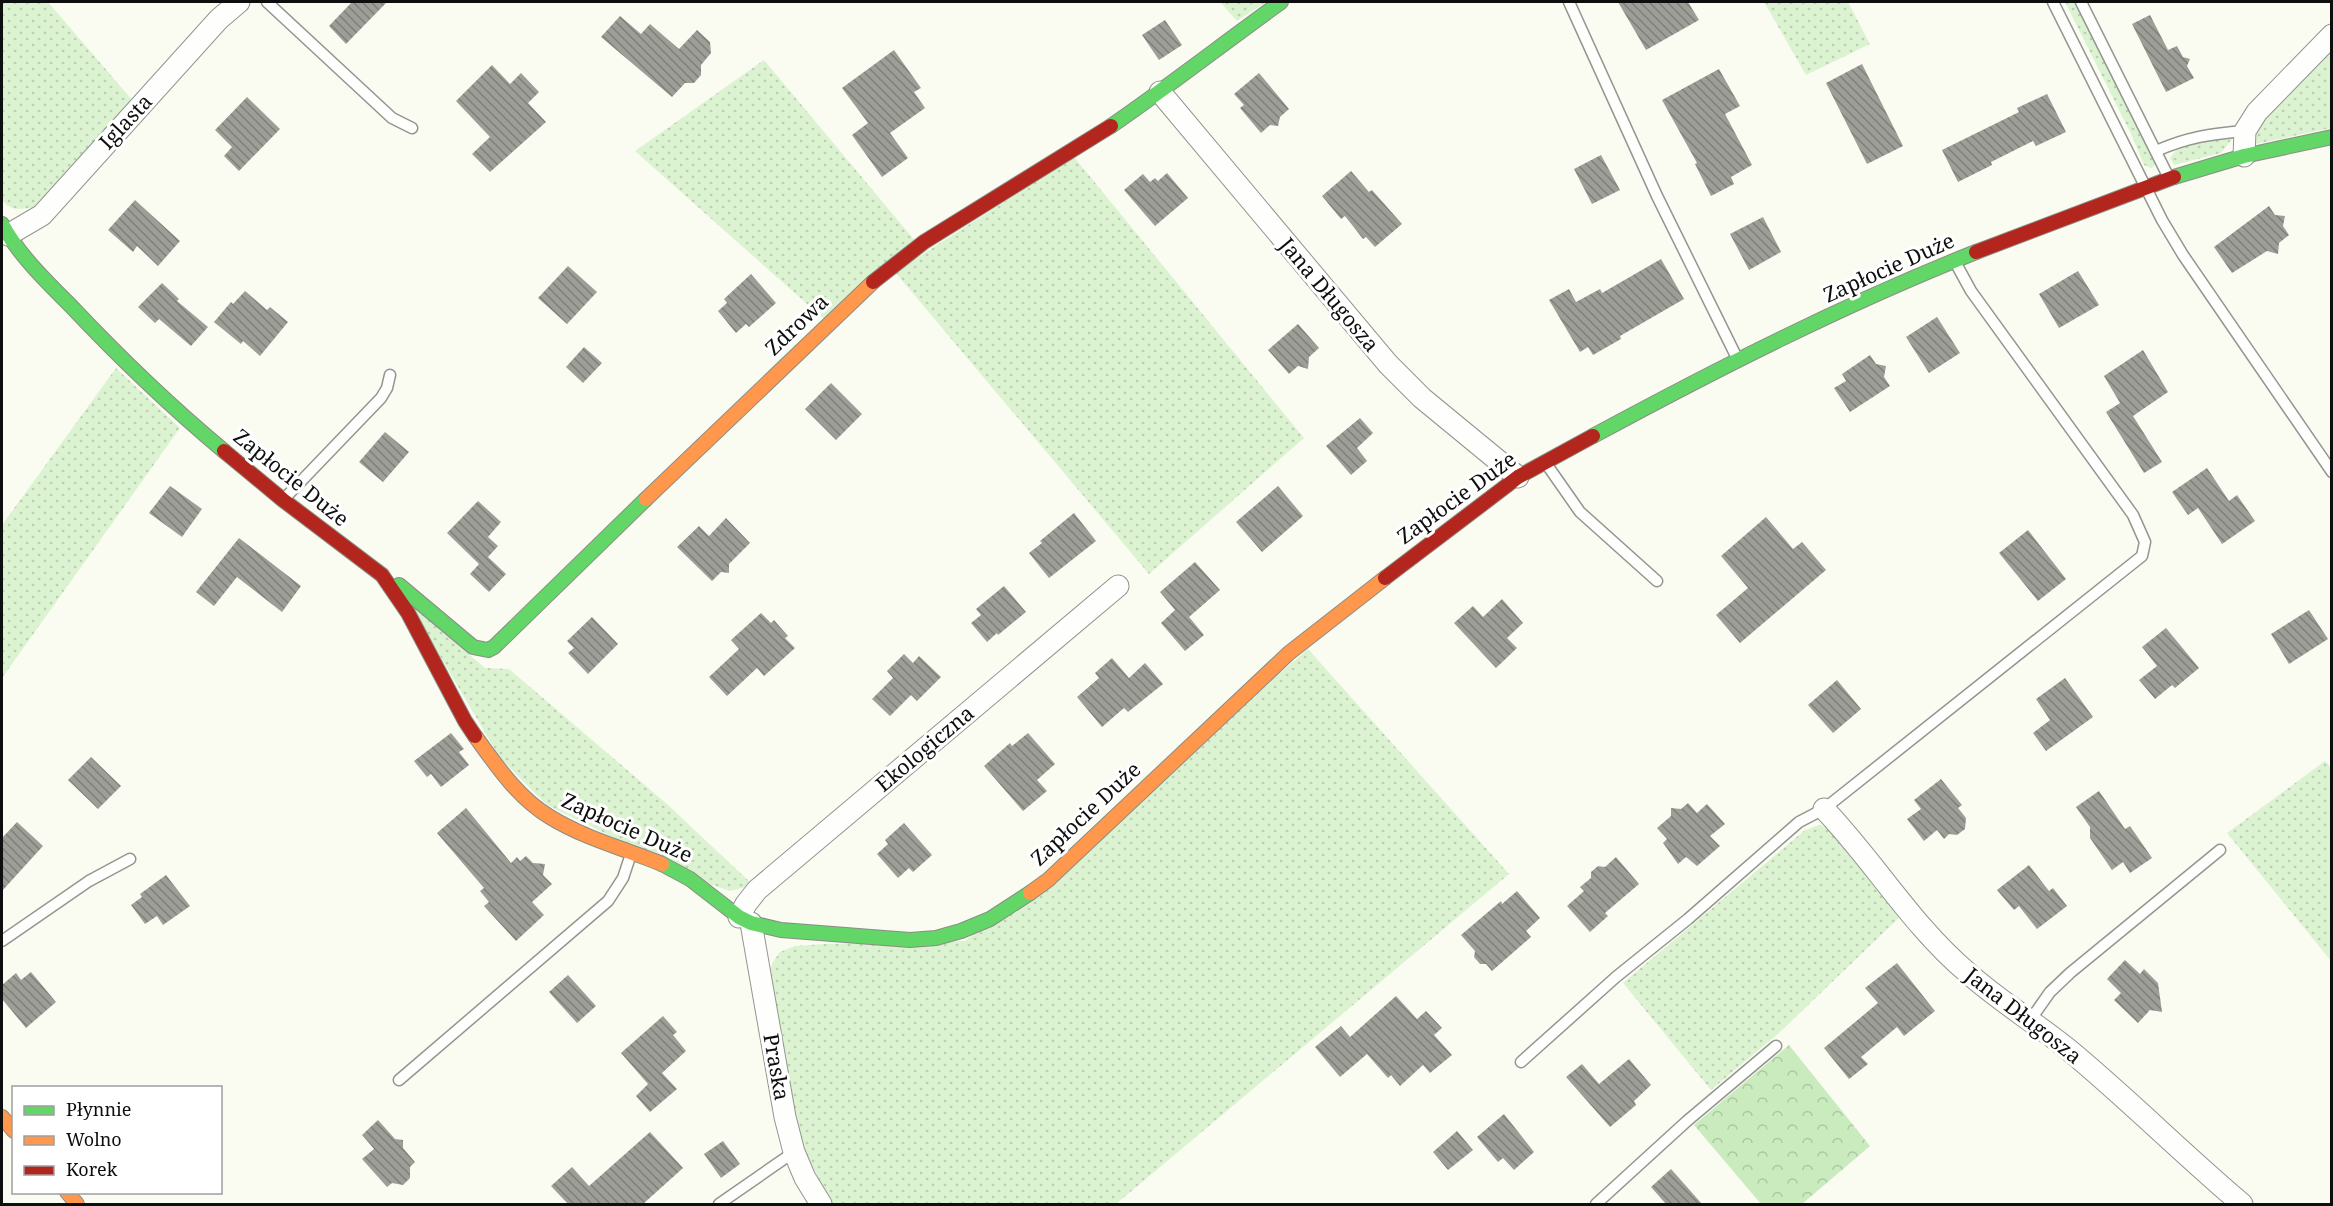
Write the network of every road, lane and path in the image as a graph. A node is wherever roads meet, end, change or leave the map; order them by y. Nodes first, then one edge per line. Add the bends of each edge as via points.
1 (239, 2) edge
2 (267, 2) edge
3 (1281, 2) edge
4 (1569, 2) edge
5 (2053, 2) edge
6 (2081, 2) edge
7 (2331, 35) edge
8 (1160, 92) junction
9 (411, 128) dead end
10 (2245, 130) junction
11 (2331, 137) edge
12 (2156, 152) junction
13 (2244, 156) junction
14 (2169, 178) junction
15 (2144, 187) junction
16 (5, 229) edge
17 (1954, 260) junction
18 (1738, 360) junction
19 (390, 375) dead end
20 (1545, 462) junction
21 (2331, 472) edge
22 (1518, 477) junction
23 (283, 500) junction
24 (382, 575) junction
25 (1657, 581) dead end
26 (1118, 586) dead end
27 (1824, 809) junction
28 (632, 850) junction
29 (2220, 850) dead end
30 (130, 859) dead end
31 (745, 920) junction
32 (2, 941) edge
33 (2031, 1019) junction
34 (1776, 1046) dead end
35 (1521, 1062) dead end
36 (399, 1080) dead end
37 (2, 1117) edge
38 (12, 1129) edge
39 (794, 1152) junction
40 (719, 1204) edge
41 (821, 1204) edge
42 (1596, 1204) edge
43 (2242, 1204) edge

1 - 16 street, Iglasta via 219,19 42,215
2 - 9 lane via 392,118
3 - 8 street, Zdrowa
4 - 18 lane via 1657,196
5 - 15 lane
6 - 12 lane
7 - 10 street via 2257,112
8 - 22 street, Jana Długosza via 1388,364 1422,398
8 - 24 street, Zdrowa via 924,242 886,271 494,647 473,647 400,585
10 - 12 lane via 2201,135
10 - 13 street
11 - 13 street, Zapłocie Duże
12 - 14 lane
13 - 14 street, Zapłocie Duże
14 - 15 street, Zapłocie Duże
15 - 17 street, Zapłocie Duże
15 - 21 lane via 2183,255
16 - 23 street, Zapłocie Duże via 55,290 122,360
17 - 18 street, Zapłocie Duże
17 - 27 lane via 1971,291 2133,515 2145,542 2142,556
18 - 20 street, Zapłocie Duże
19 - 23 lane via 381,398
20 - 22 street, Zapłocie Duże
20 - 25 lane via 1580,513
22 - 31 street, Zapłocie Duże via 1289,653 1048,880 990,919 961,932 910,939 803,932
23 - 24 street, Zapłocie Duże
24 - 28 street, Zapłocie Duże via 408,613 465,721 496,766 549,817
26 - 31 street, Ekologiczna via 757,891 746,904
27 - 33 street, Jana Długosza via 1947,952 1968,973
27 - 35 lane via 1799,822
28 - 31 street, Zapłocie Duże via 690,879
28 - 36 lane via 623,878 608,901
29 - 33 lane via 2070,973
30 - 32 lane via 89,881
31 - 39 street, Praska
33 - 43 street, Jana Długosza
34 - 42 lane
37 - 38 street
39 - 40 lane
39 - 41 street, Praska

